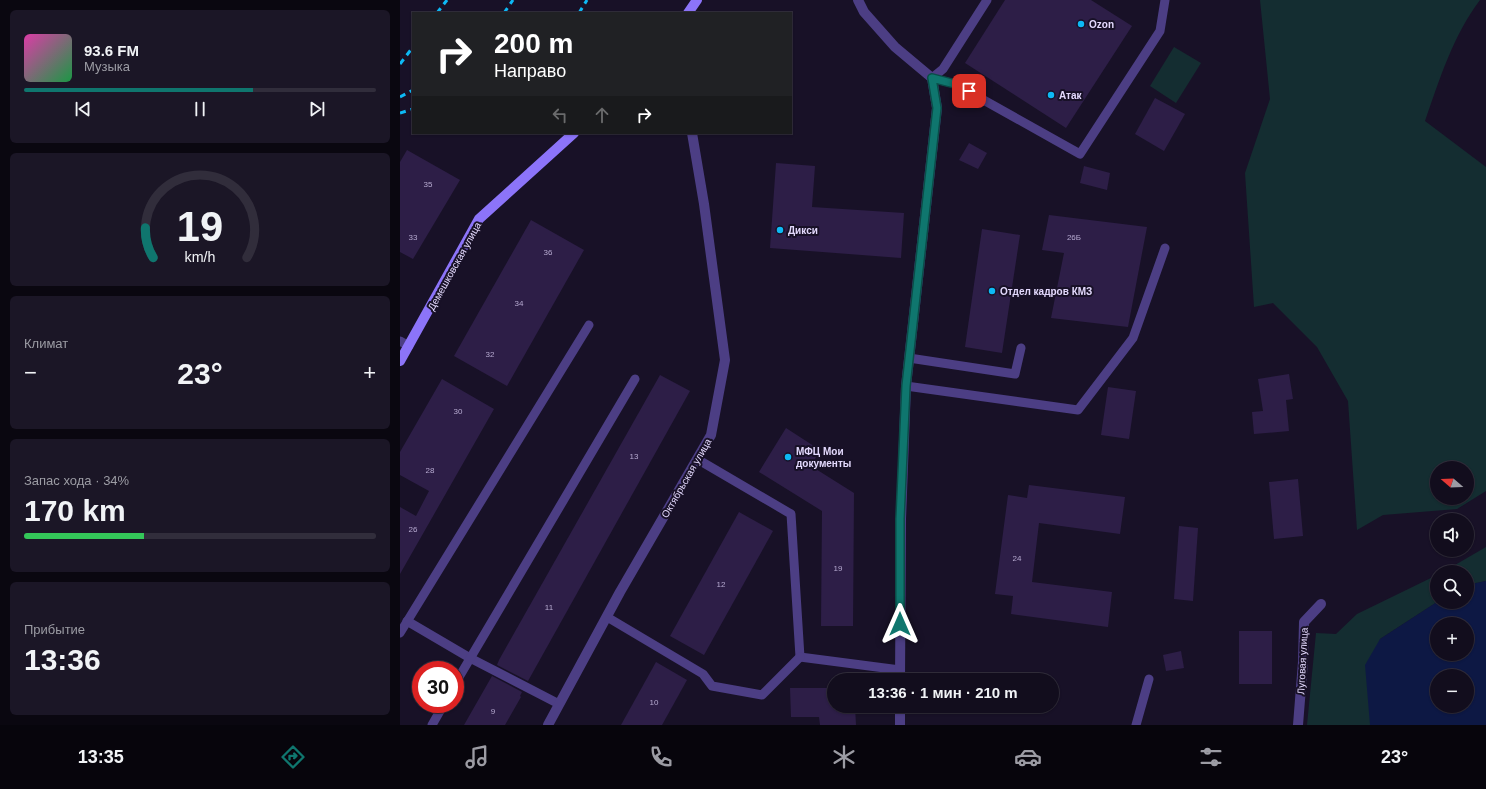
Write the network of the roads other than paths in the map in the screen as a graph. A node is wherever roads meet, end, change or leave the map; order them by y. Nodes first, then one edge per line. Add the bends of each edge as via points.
1 (698, 0) edge
2 (858, 0) edge
3 (986, 0) edge
4 (1165, 0) edge
5 (689, 12) edge
6 (932, 78) junction
7 (573, 134) edge
8 (692, 134) edge
9 (1165, 248) dead end
10 (589, 325) dead end
11 (404, 344) edge
12 (1021, 348) dead end
13 (909, 358) junction
14 (400, 361) edge
15 (635, 379) dead end
16 (906, 386) junction
17 (697, 459) junction
18 (1321, 604) dead end
19 (607, 617) junction
20 (407, 621) junction
21 (400, 633) edge
22 (800, 657) junction
23 (470, 658) junction
24 (464, 668) edge
25 (889, 673) edge
26 (900, 673) edge
27 (1149, 679) dead end
28 (559, 704) junction
29 (439, 713) edge
30 (900, 713) edge
31 (432, 725) edge
32 (548, 725) edge
33 (900, 725) edge
34 (1136, 725) edge
35 (1298, 725) edge

1 - 5 street
2 - 6 street via 864,12 895,47
3 - 6 lane via 943,69
4 - 6 lane via 1160,31 1080,154 955,84
6 - 13 street via 937,108
7 - 11 street, Демешковская улица via 480,219
8 - 17 street, Октябрьская улица via 725,360 711,435
9 - 16 lane via 1134,338 1078,410
10 - 20 lane
11 - 14 street, Демешковская улица
12 - 13 lane via 1015,374
13 - 16 street
15 - 23 lane
16 - 26 street via 900,519
17 - 19 street, Октябрьская улица
17 - 22 lane via 791,514
18 - 35 street, Луговая улица via 1304,622
19 - 22 lane via 703,674 712,686 762,695
19 - 28 street, Октябрьская улица
20 - 21 lane
20 - 23 lane
22 - 25 lane
23 - 24 lane
23 - 28 lane
27 - 34 lane
28 - 32 street, Октябрьская улица
29 - 31 lane
30 - 33 street

